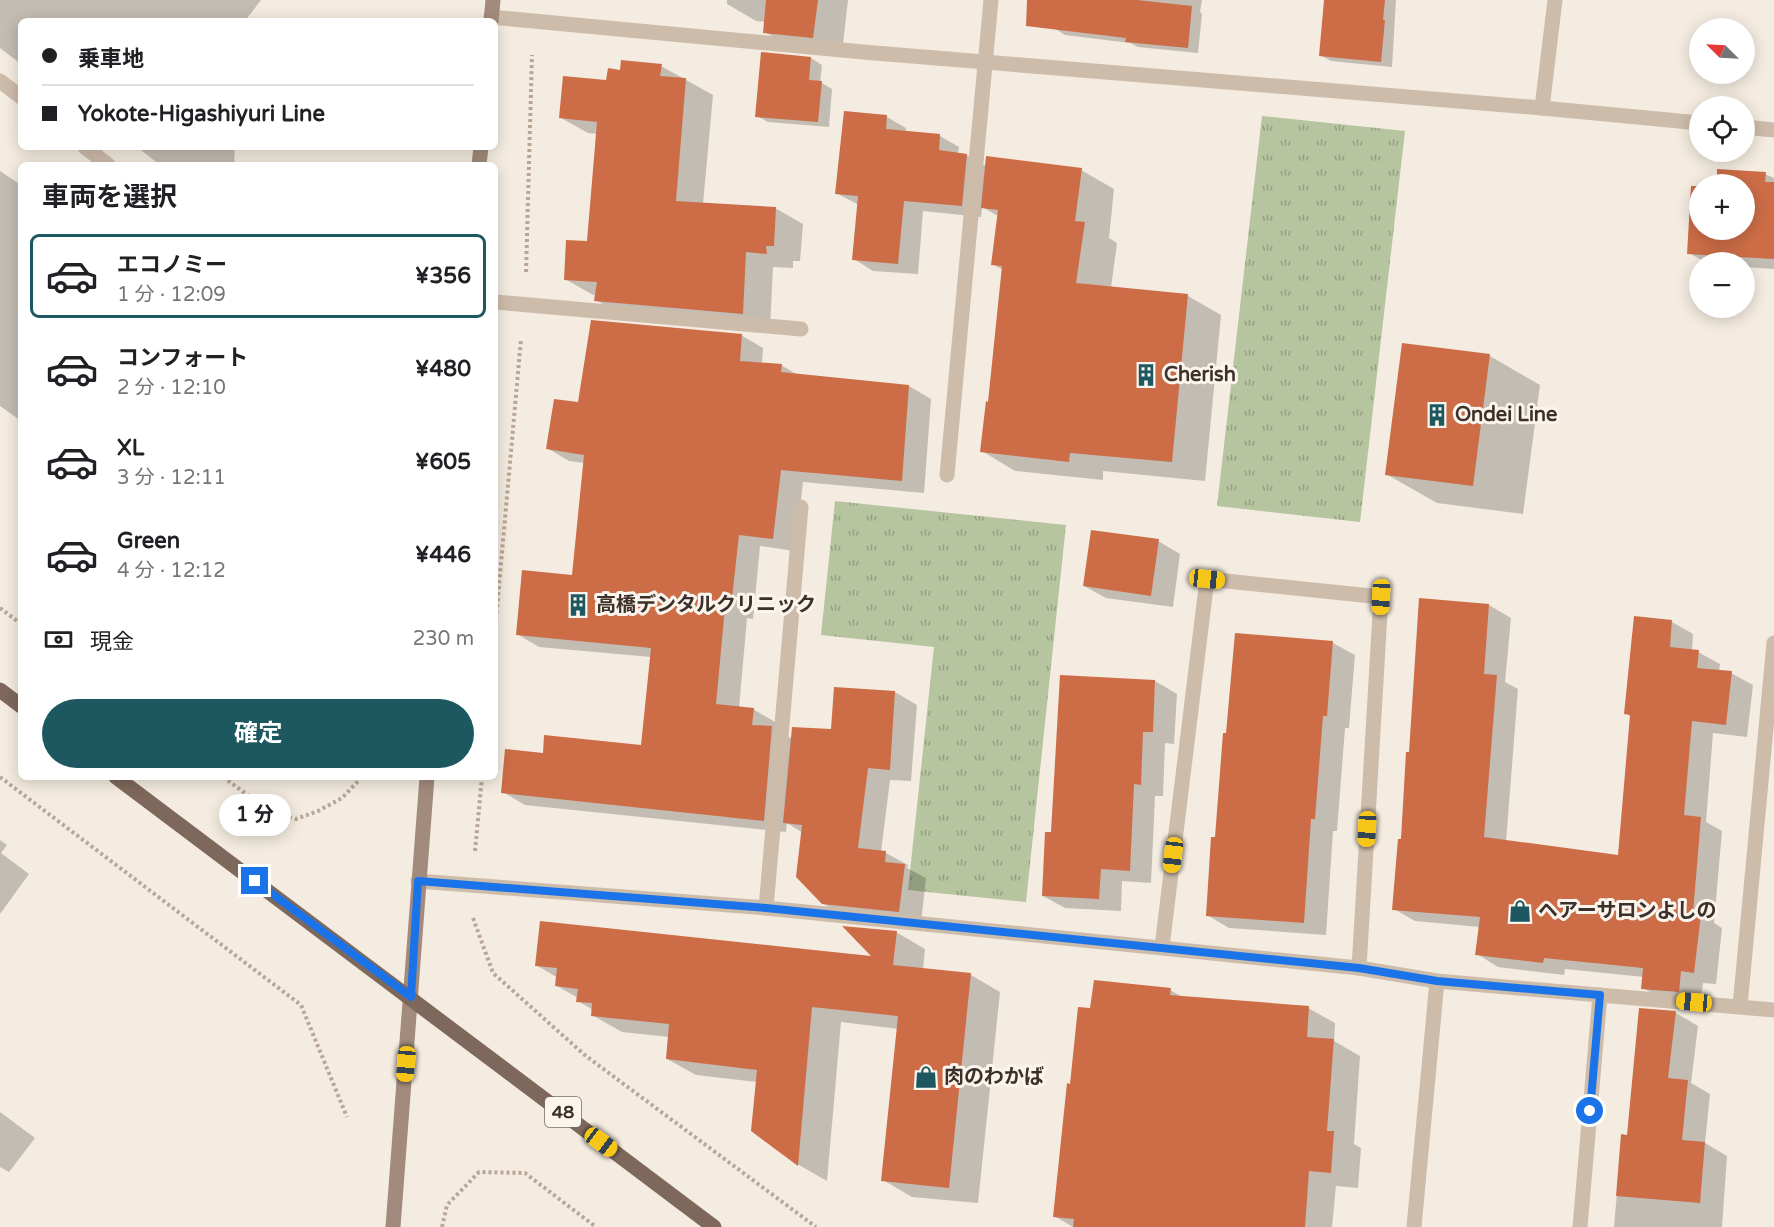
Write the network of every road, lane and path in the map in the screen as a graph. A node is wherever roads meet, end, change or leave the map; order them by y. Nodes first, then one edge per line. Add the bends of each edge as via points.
1 (493, 0) edge
2 (991, 0) edge
3 (1555, 0) edge
4 (491, 18) edge
5 (498, 20) edge
6 (984, 62) junction
7 (0, 81) edge
8 (18, 95) edge
9 (1542, 108) junction
10 (1689, 122) edge
11 (1755, 128) edge
12 (1774, 130) edge
13 (89, 150) edge
14 (104, 162) edge
15 (498, 302) edge
16 (801, 329) dead end
17 (947, 475) dead end
18 (801, 507) dead end
19 (0, 608) edge
20 (18, 622) edge
21 (1774, 643) edge
22 (0, 690) edge
23 (18, 704) edge
24 (0, 777) edge
25 (120, 780) edge
26 (227, 780) edge
27 (359, 780) edge
28 (427, 780) edge
29 (482, 780) edge
30 (418, 881) junction
31 (474, 885) junction
32 (766, 908) junction
33 (1162, 947) junction
34 (1359, 968) junction
35 (1437, 981) junction
36 (1600, 995) junction
37 (411, 997) junction
38 (1740, 1006) junction
39 (1774, 1010) edge
40 (347, 1117) dead end
41 (393, 1227) edge
42 (442, 1227) edge
43 (596, 1227) edge
44 (714, 1227) edge
45 (816, 1227) edge
46 (1414, 1227) edge
47 (1580, 1227) edge

1 - 4 street
2 - 6 street
3 - 9 street
5 - 6 street
6 - 9 street
6 - 17 street
7 - 8 street
9 - 10 street
11 - 12 street
13 - 14 street
15 - 16 street
18 - 32 street
19 - 20 path
21 - 38 street
22 - 23 main road
24 - 40 path via 301,1005
25 - 37 main road, 48
26 - 27 path via 271,812 296,819 342,798
28 - 30 street
29 - 31 path
30 - 31 street
30 - 37 street
31 - 32 street
31 - 45 path via 473,918 493,974 586,1056
32 - 33 street
33 - 34 street
33 - 34 street via 1207,579 1381,597
34 - 35 street
35 - 36 street
35 - 46 street
36 - 38 street
36 - 47 street
37 - 41 street
37 - 44 main road, 48
38 - 39 street
42 - 43 path via 447,1205 479,1172 489,1172 525,1173

